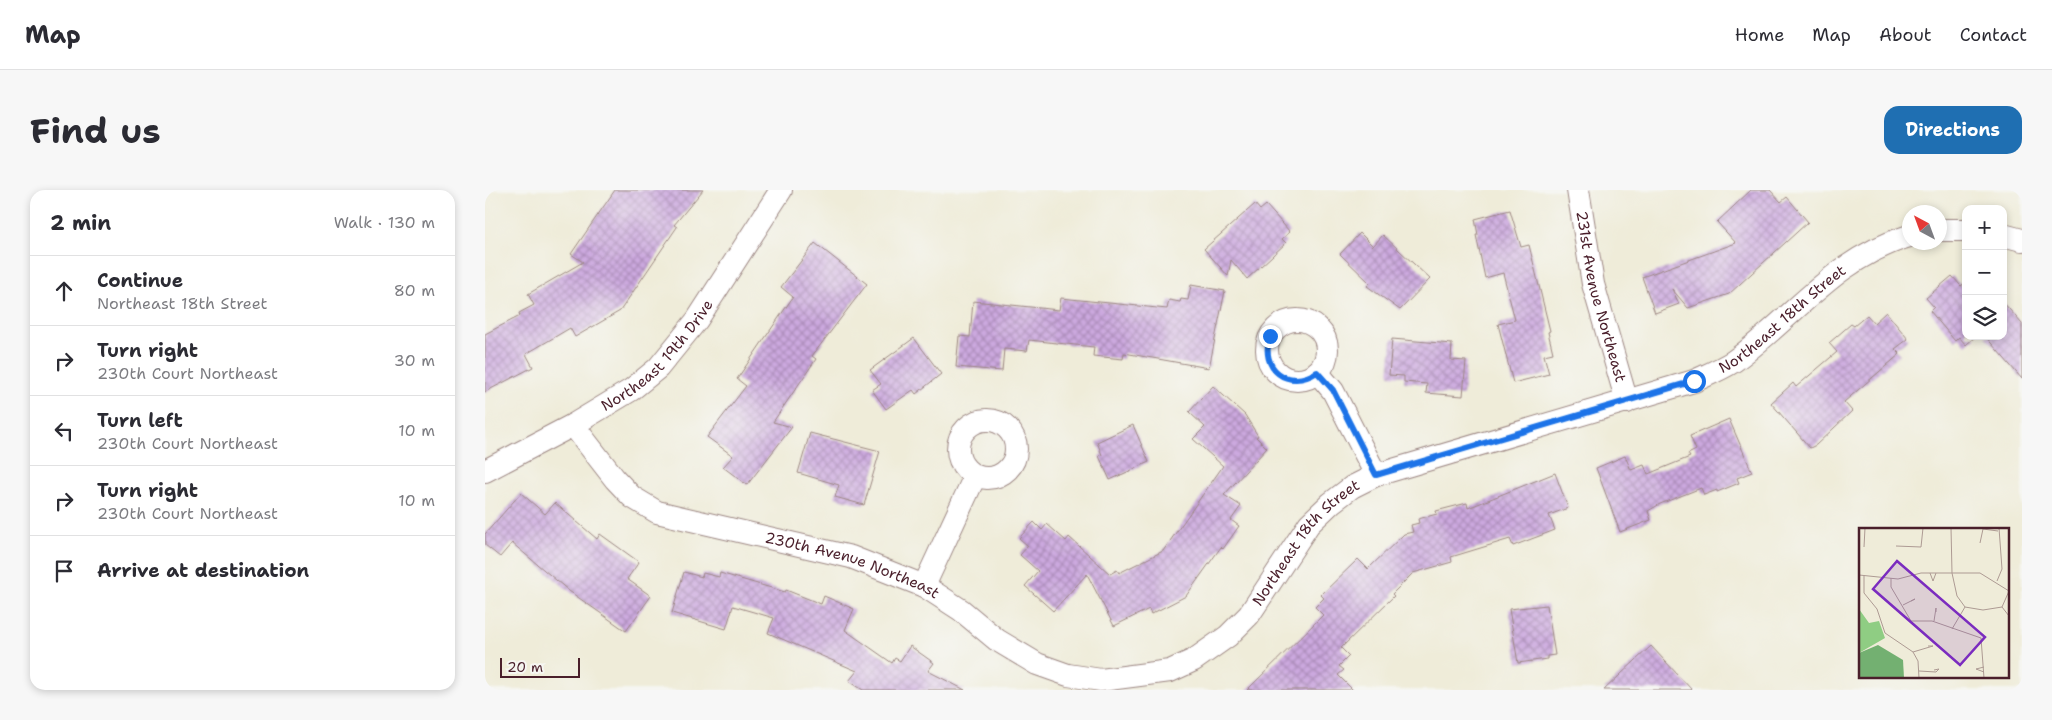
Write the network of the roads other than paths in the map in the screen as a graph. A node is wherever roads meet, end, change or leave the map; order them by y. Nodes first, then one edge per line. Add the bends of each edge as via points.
1 (781, 190) edge
2 (1578, 190) edge
3 (2007, 236) edge
4 (1902, 238) edge
5 (2022, 240) edge
6 (1317, 372) dead end
7 (1627, 402) junction
8 (573, 425) junction
9 (485, 471) edge
10 (1376, 475) junction
11 (975, 476) dead end
12 (924, 586) junction
13 (1147, 675) joint

1 - 8 street, Northeast 19th Drive via 676,348 631,390
2 - 7 street, 231st Avenue Northeast via 1593,284
3 - 5 street
4 - 7 street, Northeast 18th Street via 1862,256 1831,276 1733,362 1694,381
6 - 10 street via 1333,390
7 - 10 street, Northeast 18th Street
8 - 9 street, Northeast 19th Drive
8 - 12 street, 230th Avenue Northeast via 632,497 657,512 851,557
10 - 13 street, Northeast 18th Street via 1352,487 1309,524 1249,615 1229,636 1195,660 1170,671
11 - 12 street
12 - 13 street, 230th Avenue Northeast via 961,610 997,640 1037,664 1068,675 1101,680

